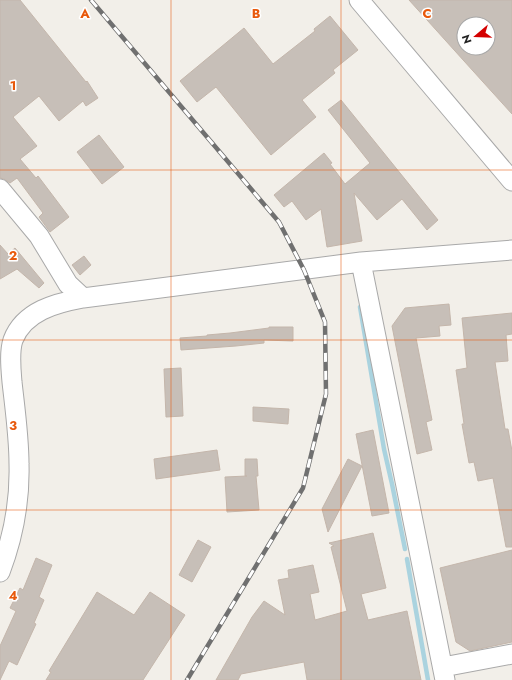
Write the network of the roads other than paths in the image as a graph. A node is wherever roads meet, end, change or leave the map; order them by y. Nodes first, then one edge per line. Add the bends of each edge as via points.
1 (359, 0) edge
2 (512, 181) edge
3 (0, 189) edge
4 (512, 250) edge
5 (361, 262) junction
6 (83, 298) junction
7 (0, 572) edge
8 (512, 654) edge
9 (444, 673) edge

1 - 2 street
3 - 6 street via 39,236 68,284
4 - 5 street
5 - 6 street
5 - 9 street
6 - 7 street via 54,304 36,313 22,325 13,340 11,364 19,464 16,511
8 - 9 street

